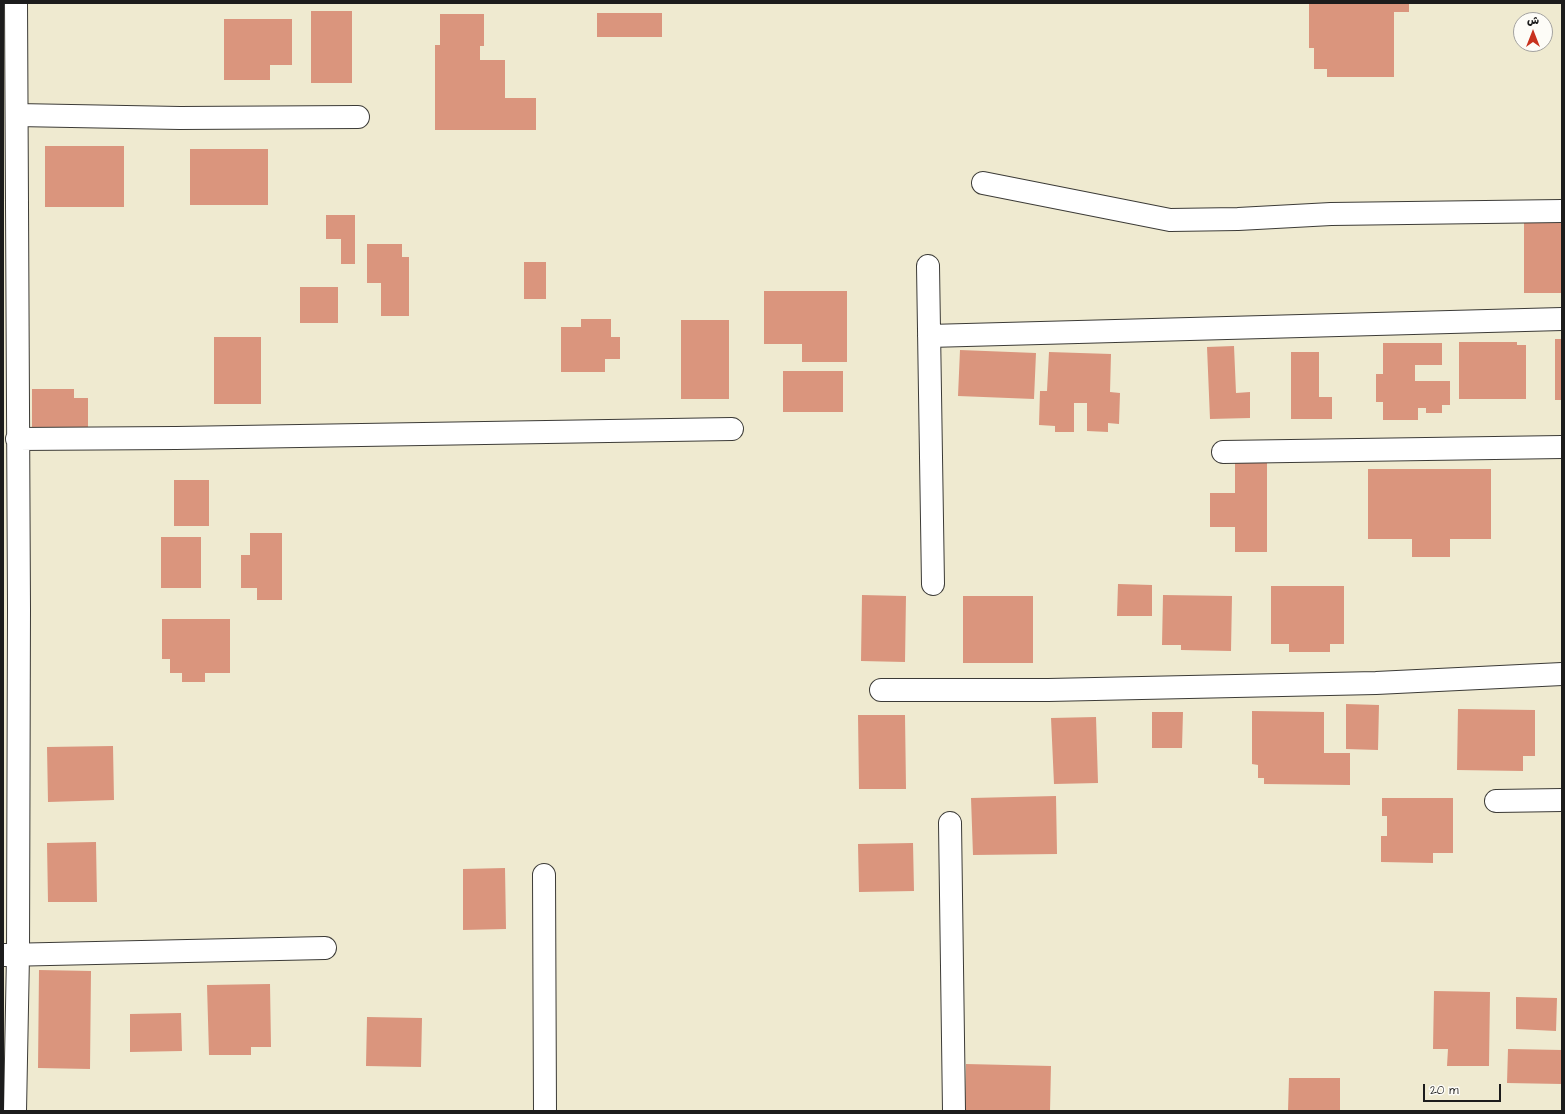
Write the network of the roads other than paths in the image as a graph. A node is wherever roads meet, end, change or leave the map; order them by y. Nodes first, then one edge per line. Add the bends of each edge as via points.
1 (16, 3) edge
2 (10, 61) edge
3 (17, 115) junction
4 (358, 117) dead end
5 (983, 183) dead end
6 (1562, 211) edge
7 (928, 266) dead end
8 (1562, 319) edge
9 (929, 336) junction
10 (732, 429) dead end
11 (17, 439) junction
12 (1562, 447) edge
13 (1223, 452) dead end
14 (933, 584) dead end
15 (11, 609) edge
16 (1562, 674) edge
17 (882, 690) dead end
18 (1562, 800) edge
19 (1496, 801) dead end
20 (950, 823) dead end
21 (544, 875) dead end
22 (325, 948) dead end
23 (10, 955) edge
24 (15, 1111) edge
25 (545, 1111) edge
26 (954, 1111) edge

1 - 2 street
2 - 3 street
3 - 4 street via 180,118
3 - 11 street
5 - 6 street via 1170,220 1331,214
7 - 9 street
8 - 9 street
9 - 14 street
10 - 11 street
11 - 15 street
12 - 13 street
15 - 23 street via 17,729
16 - 17 street via 1352,683 1048,690
18 - 19 street
20 - 26 street
21 - 25 street
22 - 23 street
23 - 24 street

